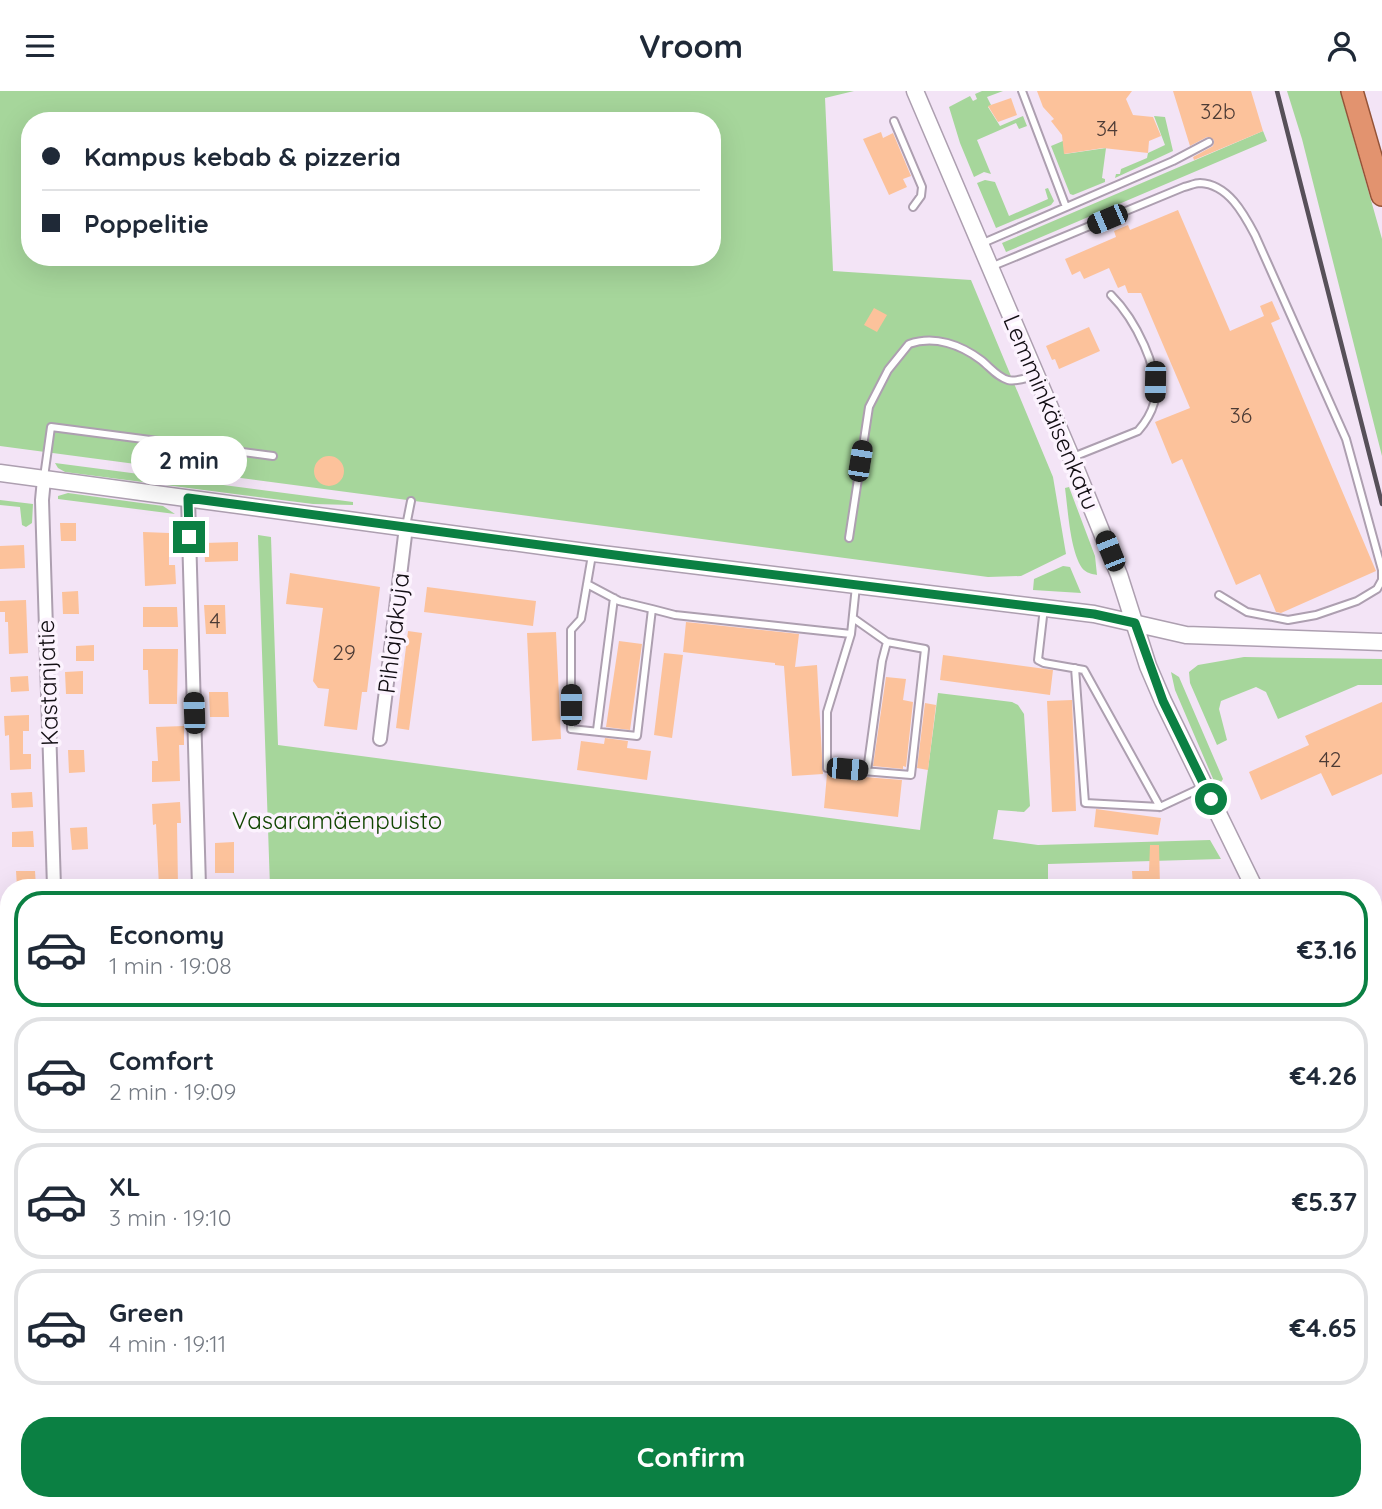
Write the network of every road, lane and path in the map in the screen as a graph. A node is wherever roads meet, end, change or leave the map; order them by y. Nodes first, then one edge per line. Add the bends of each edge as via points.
1 (915, 91) edge
2 (1022, 91) edge
3 (1352, 91) edge
4 (894, 121) dead end
5 (1209, 142) dead end
6 (1382, 195) edge
7 (913, 207) dead end
8 (1066, 207) junction
9 (981, 244) junction
10 (991, 267) junction
11 (1111, 296) dead end
12 (1037, 376) junction
13 (273, 456) dead end
14 (1072, 457) junction
15 (0, 473) edge
16 (44, 479) junction
17 (188, 498) junction
18 (411, 501) dead end
19 (406, 527) junction
20 (849, 538) dead end
21 (593, 553) junction
22 (587, 584) junction
23 (856, 586) junction
24 (1219, 595) dead end
25 (614, 598) junction
26 (1044, 608) junction
27 (652, 610) junction
28 (853, 618) junction
29 (1135, 623) junction
30 (851, 634) junction
31 (887, 642) junction
32 (1382, 642) edge
33 (1075, 668) junction
34 (597, 730) junction
35 (380, 739) dead end
36 (867, 771) junction
37 (1205, 786) junction
38 (1160, 807) junction
39 (54, 879) edge
40 (198, 879) edge
41 (1250, 879) edge

1 - 9 street, Lemminkäisenkatu
2 - 8 lane
3 - 6 highway
4 - 7 lane via 922,187
5 - 8 lane
8 - 9 lane
9 - 10 street, Lemminkäisenkatu
10 - 12 street, Lemminkäisenkatu
10 - 24 lane via 1200,183 1225,194 1240,208 1346,439 1382,580 1377,589 1357,601 1287,619 1247,612
11 - 14 lane via 1140,337 1155,382 1155,401 1138,432
12 - 14 street, Lemminkäisenkatu
12 - 20 lane via 1007,380 957,345 935,341 909,344 888,370 869,407
13 - 16 lane via 51,427
14 - 29 street, Lemminkäisenkatu
15 - 16 street
16 - 17 street
16 - 39 street, Kastanjatie via 41,501
17 - 19 street
17 - 40 street
18 - 19 lane
19 - 21 street
19 - 35 street, Pihlajakuja
21 - 22 lane
21 - 23 street
22 - 25 lane
22 - 34 lane via 581,619 571,630 571,730
23 - 26 street
23 - 28 lane
25 - 27 lane
25 - 34 lane
26 - 29 street
26 - 33 lane via 1038,660
27 - 30 lane
27 - 34 lane via 637,736
28 - 30 lane
28 - 31 lane
29 - 32 street via 1186,635
29 - 37 street, Lemminkäisenkatu via 1163,701
30 - 36 lane via 827,712 827,768
31 - 36 lane
31 - 36 lane via 925,649 911,775
33 - 38 lane via 1084,670
33 - 38 lane via 1085,803
37 - 38 lane
37 - 41 street, Lemminkäisenkatu

